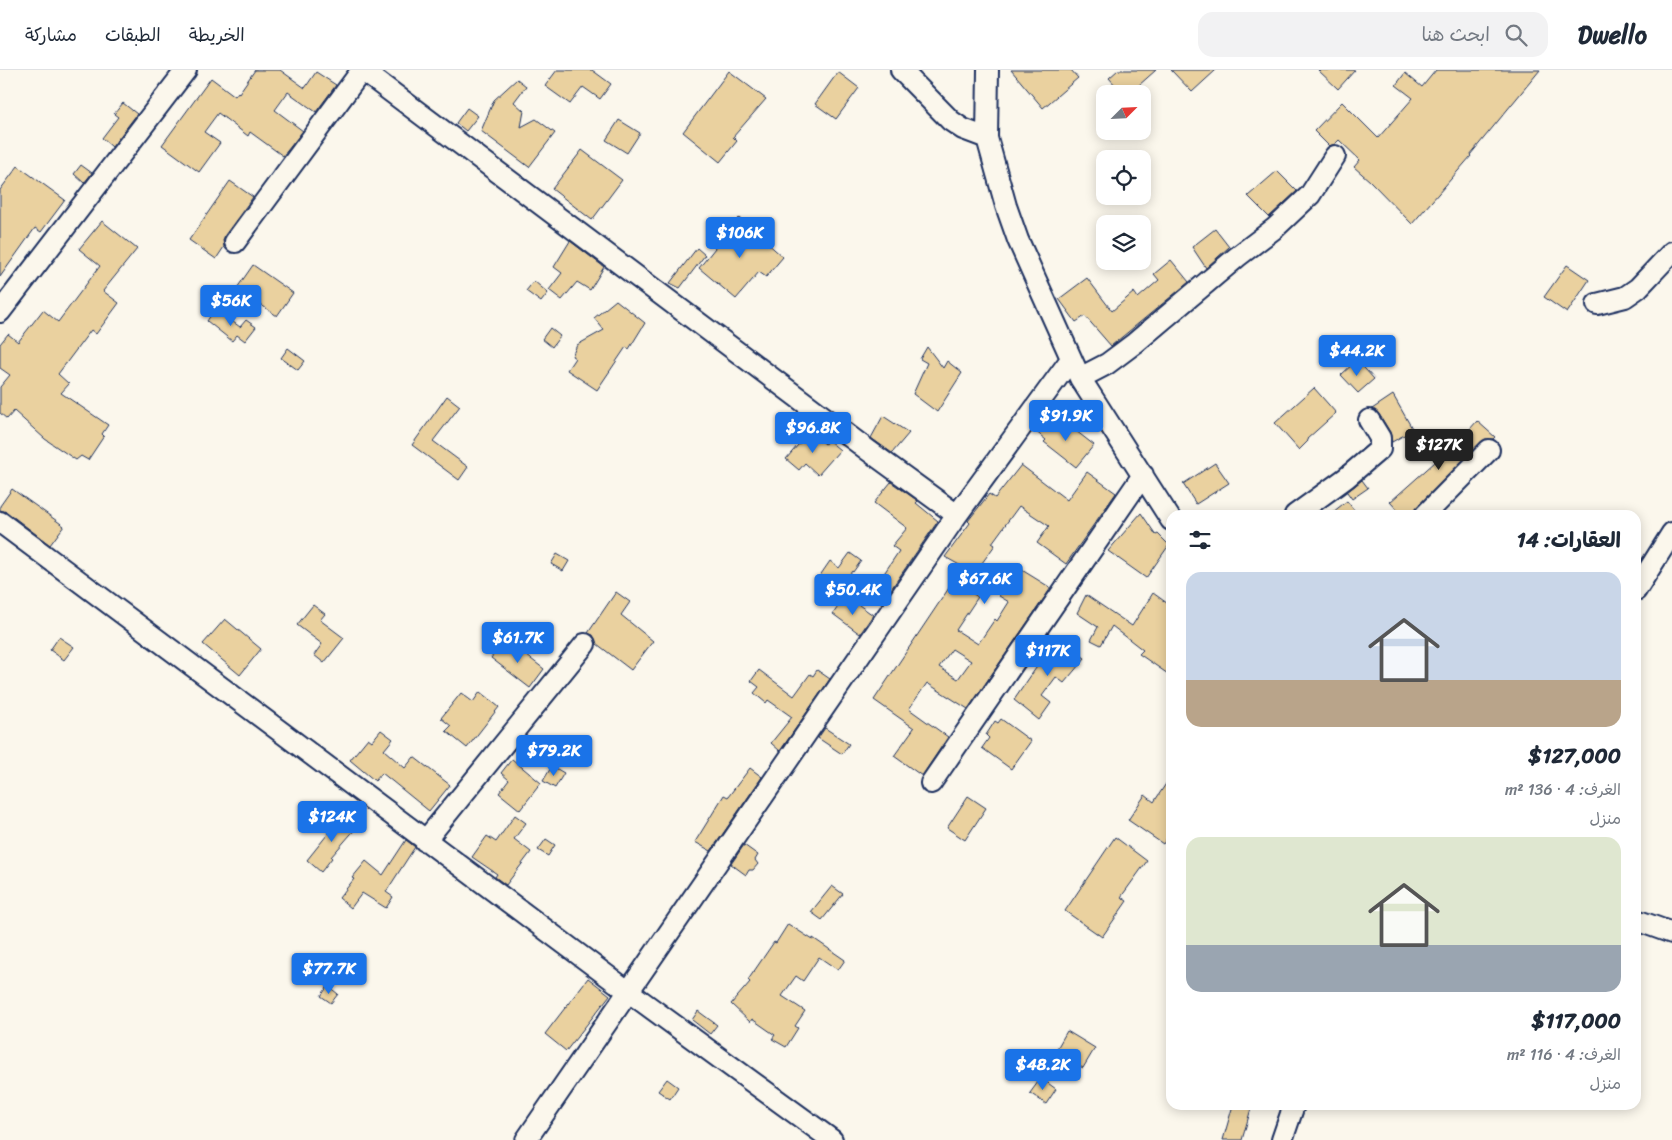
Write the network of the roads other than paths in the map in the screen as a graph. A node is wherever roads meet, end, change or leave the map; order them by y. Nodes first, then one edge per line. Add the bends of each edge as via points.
1 (186, 70) edge
2 (901, 70) edge
3 (988, 70) edge
4 (987, 138) junction
5 (1335, 156) dead end
6 (235, 242) dead end
7 (1672, 252) edge
8 (1597, 304) dead end
9 (0, 312) edge
10 (1071, 359) junction
11 (1080, 378) junction
12 (1369, 420) dead end
13 (1489, 450) dead end
14 (1143, 475) junction
15 (1302, 510) edge
16 (1430, 510) edge
17 (1166, 512) edge
18 (957, 515) junction
19 (0, 522) edge
20 (1672, 533) edge
21 (1641, 582) edge
22 (585, 644) dead end
23 (931, 783) dead end
24 (425, 841) junction
25 (1641, 922) edge
26 (1672, 933) edge
27 (629, 992) junction
28 (1293, 1110) edge
29 (1287, 1138) edge
30 (526, 1140) edge
31 (832, 1140) edge

1 - 9 street
2 - 4 street via 951,120 963,129
3 - 4 street
4 - 10 street via 1018,240
5 - 11 street via 1310,195 1275,228 1135,343 1107,364
6 - 18 street via 362,70
7 - 8 street via 1638,288 1625,297
10 - 11 street
10 - 18 street
11 - 14 street
12 - 15 street via 1380,438 1380,449
13 - 16 street
14 - 17 street
14 - 23 street
18 - 27 street
19 - 24 street
20 - 21 street
22 - 24 street
24 - 27 street
25 - 26 street
27 - 30 street
27 - 31 street
28 - 29 street

